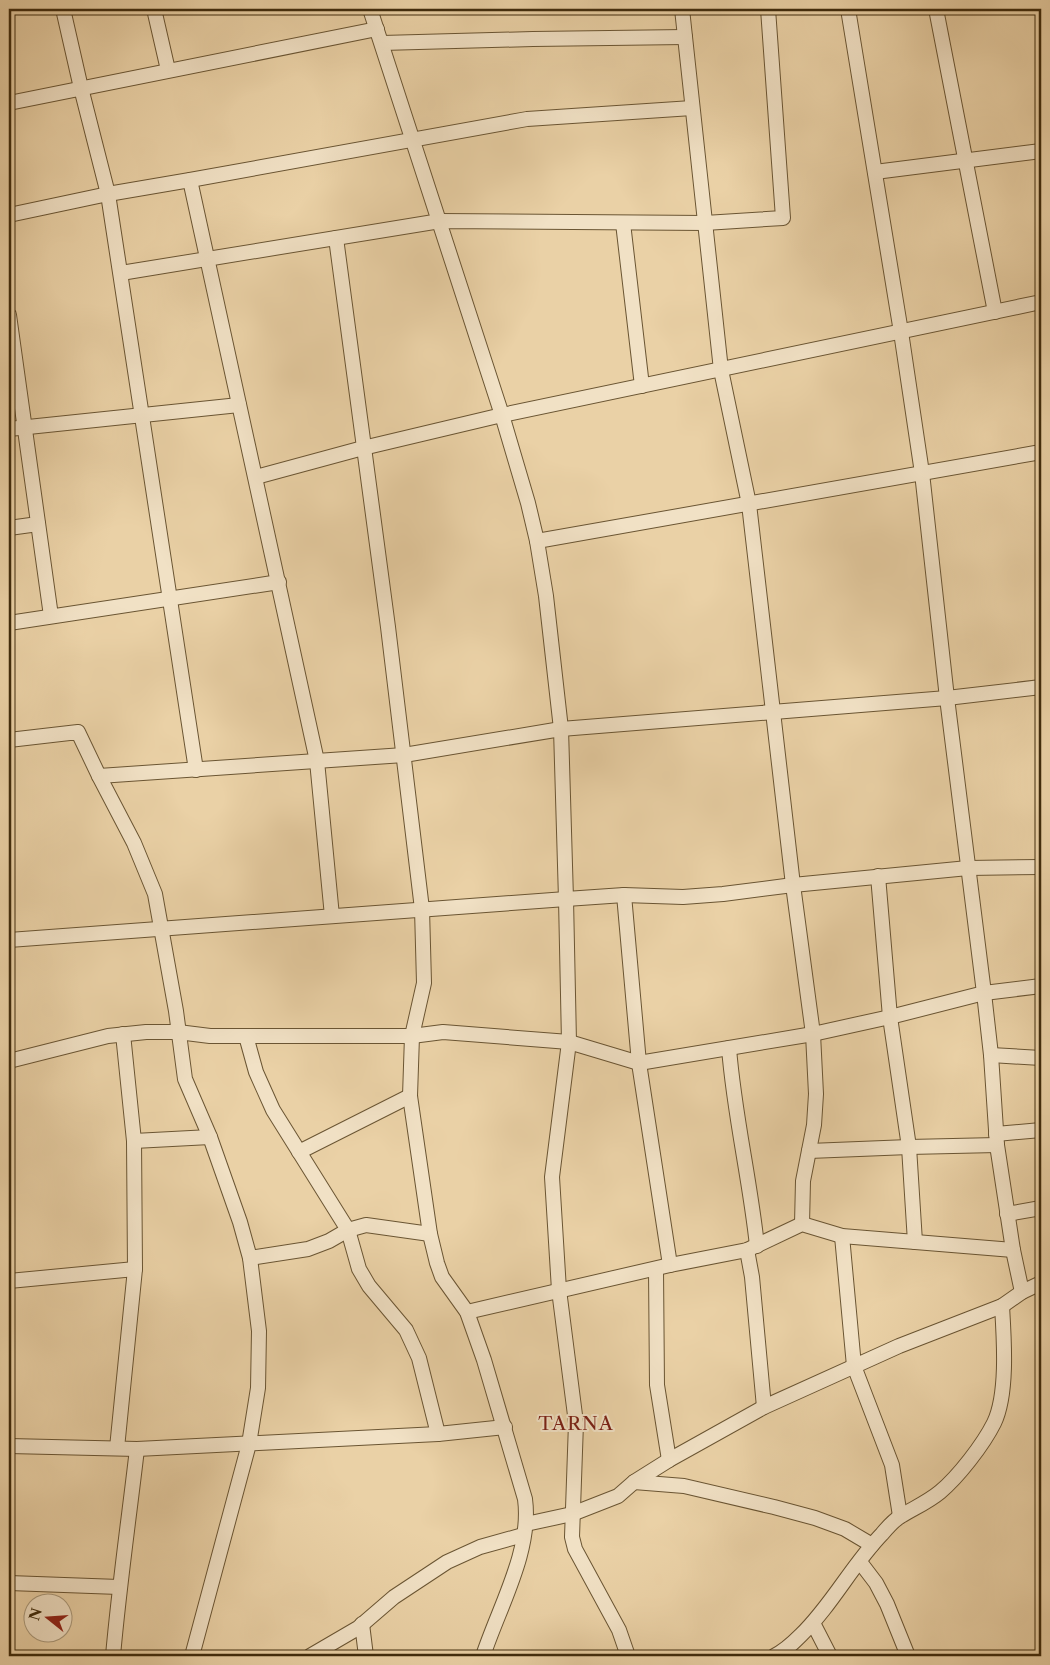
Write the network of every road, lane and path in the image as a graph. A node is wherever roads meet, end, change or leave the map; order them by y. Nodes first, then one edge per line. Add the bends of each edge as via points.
1 (62, 9) edge
2 (154, 9) edge
3 (370, 9) edge
4 (682, 9) edge
5 (768, 9) edge
6 (848, 9) edge
7 (936, 9) edge
8 (377, 29) junction
9 (685, 37) junction
10 (382, 43) junction
11 (168, 70) junction
12 (81, 88) junction
13 (9, 103) edge
14 (692, 108) junction
15 (413, 140) junction
16 (1041, 151) edge
17 (966, 161) junction
18 (875, 172) junction
19 (190, 180) junction
20 (108, 194) junction
21 (9, 215) edge
22 (440, 221) junction
23 (623, 223) junction
24 (705, 223) junction
25 (336, 238) junction
26 (207, 259) junction
27 (121, 273) junction
28 (1041, 302) edge
29 (995, 312) junction
30 (9, 315) edge
31 (901, 332) junction
32 (721, 370) junction
33 (642, 386) junction
34 (240, 405) junction
35 (143, 415) junction
36 (502, 415) junction
37 (25, 427) junction
38 (9, 429) edge
39 (363, 448) junction
40 (1041, 452) edge
41 (922, 473) junction
42 (256, 477) junction
43 (749, 504) junction
44 (38, 524) junction
45 (9, 528) edge
46 (537, 541) junction
47 (279, 582) junction
48 (171, 598) junction
49 (52, 616) junction
50 (9, 623) edge
51 (1041, 687) edge
52 (947, 698) junction
53 (773, 712) junction
54 (560, 729) junction
55 (9, 740) edge
56 (404, 754) junction
57 (317, 761) junction
58 (196, 770) junction
59 (99, 776) junction
60 (1041, 867) edge
61 (968, 868) junction
62 (878, 876) junction
63 (793, 885) junction
64 (624, 895) junction
65 (566, 899) junction
66 (422, 909) junction
67 (332, 916) junction
68 (162, 929) junction
69 (9, 940) edge
70 (1041, 986) edge
71 (984, 993) junction
72 (890, 1017) junction
73 (178, 1032) junction
74 (123, 1034) junction
75 (813, 1034) junction
76 (246, 1036) junction
77 (412, 1036) junction
78 (569, 1042) junction
79 (729, 1048) junction
80 (991, 1055) junction
81 (1041, 1058) edge
82 (9, 1061) edge
83 (639, 1063) junction
84 (410, 1096) junction
85 (1041, 1130) edge
86 (210, 1138) junction
87 (996, 1140) junction
88 (134, 1141) junction
89 (909, 1147) junction
90 (809, 1151) junction
91 (298, 1152) junction
92 (1041, 1208) edge
93 (1007, 1214) junction
94 (802, 1224) junction
95 (348, 1230) junction
96 (430, 1234) junction
97 (842, 1236) junction
98 (915, 1242) junction
99 (752, 1248) junction
100 (1013, 1250) junction
101 (250, 1258) junction
102 (670, 1266) junction
103 (135, 1269) junction
104 (656, 1270) junction
105 (9, 1281) edge
106 (1041, 1283) edge
107 (559, 1290) junction
108 (1022, 1292) junction
109 (1002, 1306) junction
110 (467, 1312) junction
111 (854, 1366) junction
112 (764, 1406) junction
113 (505, 1427) junction
114 (438, 1434) junction
115 (249, 1444) junction
116 (9, 1446) edge
117 (117, 1448) junction
118 (138, 1449) junction
119 (669, 1460) junction
120 (634, 1482) junction
121 (572, 1514) junction
122 (900, 1516) junction
123 (525, 1530) junction
124 (872, 1545) junction
125 (860, 1562) junction
126 (9, 1582) edge
127 (119, 1587) junction
128 (813, 1623) junction
129 (362, 1624) junction
130 (113, 1656) edge
131 (192, 1656) edge
132 (310, 1656) edge
133 (366, 1656) edge
134 (483, 1656) edge
135 (628, 1656) edge
136 (774, 1656) edge
137 (830, 1656) edge
138 (908, 1656) edge

1 - 12 street
2 - 11 street
3 - 8 street
4 - 9 street
5 - 24 street via 783,218
6 - 18 street
7 - 17 street
8 - 10 street
8 - 11 street
9 - 10 street
9 - 14 street
10 - 15 street
11 - 12 street
12 - 13 street
12 - 20 street
14 - 15 street via 528,119
14 - 24 street
15 - 19 street
15 - 22 street
16 - 17 street
17 - 18 street
17 - 29 street
18 - 31 street
19 - 20 street
19 - 26 street
20 - 21 street
20 - 27 street
22 - 23 street
22 - 25 street
22 - 36 street
23 - 24 street
23 - 33 street
24 - 32 street
25 - 26 street
25 - 39 street
26 - 27 street
26 - 34 street
27 - 35 street
28 - 29 street
29 - 31 street
30 - 37 street
31 - 32 street
31 - 41 street
32 - 33 street
32 - 43 street
33 - 36 street
34 - 35 street
34 - 42 street
35 - 37 street
35 - 48 street
36 - 39 street
36 - 46 street
37 - 38 street
37 - 44 street
39 - 42 street
39 - 56 street
40 - 41 street
41 - 43 street
41 - 52 street
42 - 47 street
43 - 46 street
43 - 53 street
44 - 45 street
44 - 49 street
46 - 54 street
47 - 48 street
47 - 57 street
48 - 49 street
48 - 58 street
49 - 50 street
51 - 52 street
52 - 53 street
52 - 61 street
53 - 54 street
53 - 63 street
54 - 56 street
54 - 65 street
55 - 59 street via 78,732
56 - 57 street
56 - 66 street
57 - 58 street
57 - 67 street
58 - 59 street
59 - 68 street via 134,843 155,894
60 - 61 street
61 - 62 street
61 - 71 street
62 - 63 street
62 - 72 street
63 - 64 street via 683,897
63 - 75 street
64 - 65 street
64 - 83 street
65 - 66 street
65 - 78 street
66 - 67 street
66 - 77 street via 424,983
67 - 68 street
68 - 69 street
68 - 73 street
70 - 71 street
71 - 72 street
71 - 80 street
72 - 75 street
72 - 89 street
73 - 74 street
73 - 76 street
73 - 86 street via 185,1078
74 - 82 street
74 - 88 street
75 - 79 street
75 - 90 street via 816,1094
76 - 77 street
76 - 91 street via 272,1110
77 - 78 street via 443,1032
77 - 84 street
78 - 83 street
78 - 107 street via 552,1177
79 - 83 street
79 - 99 street via 732,1086 752,1200
80 - 81 street
80 - 87 street
83 - 102 street
84 - 91 street
84 - 96 street
85 - 87 street
86 - 88 street
86 - 101 street
87 - 89 street
87 - 93 street
88 - 103 street
89 - 90 street
89 - 98 street
90 - 94 street via 803,1181
91 - 95 street
92 - 93 street
93 - 100 street
94 - 97 street
94 - 99 street
95 - 96 street via 376,1225
95 - 101 street via 308,1249
95 - 114 street via 359,1269 406,1330 419,1358
96 - 110 street via 442,1277
97 - 98 street
97 - 111 street
98 - 100 street
99 - 102 street
99 - 112 street
100 - 108 street
101 - 115 street via 260,1360
102 - 104 street
103 - 105 street
103 - 117 street
104 - 107 street
104 - 119 street via 657,1385
106 - 108 street
107 - 110 street
107 - 121 street via 576,1423
108 - 109 street
109 - 111 street
109 - 122 street via 1003,1375 994,1423 963,1469 940,1493
110 - 113 street
111 - 112 street
111 - 122 street via 892,1465
112 - 119 street
113 - 114 street
113 - 123 street via 525,1499
114 - 115 street
115 - 118 street
115 - 131 street
116 - 117 street
117 - 118 street
118 - 127 street
119 - 120 street
120 - 121 street via 618,1496
120 - 124 street via 684,1486 774,1507 845,1529
121 - 123 street
121 - 135 street via 575,1548 619,1630
122 - 124 street
123 - 129 street via 447,1562 394,1597
123 - 134 street via 510,1586
124 - 125 street
125 - 128 street
125 - 138 street via 888,1604
126 - 127 street
127 - 130 street
128 - 136 street
128 - 137 street
129 - 132 street
129 - 133 street

